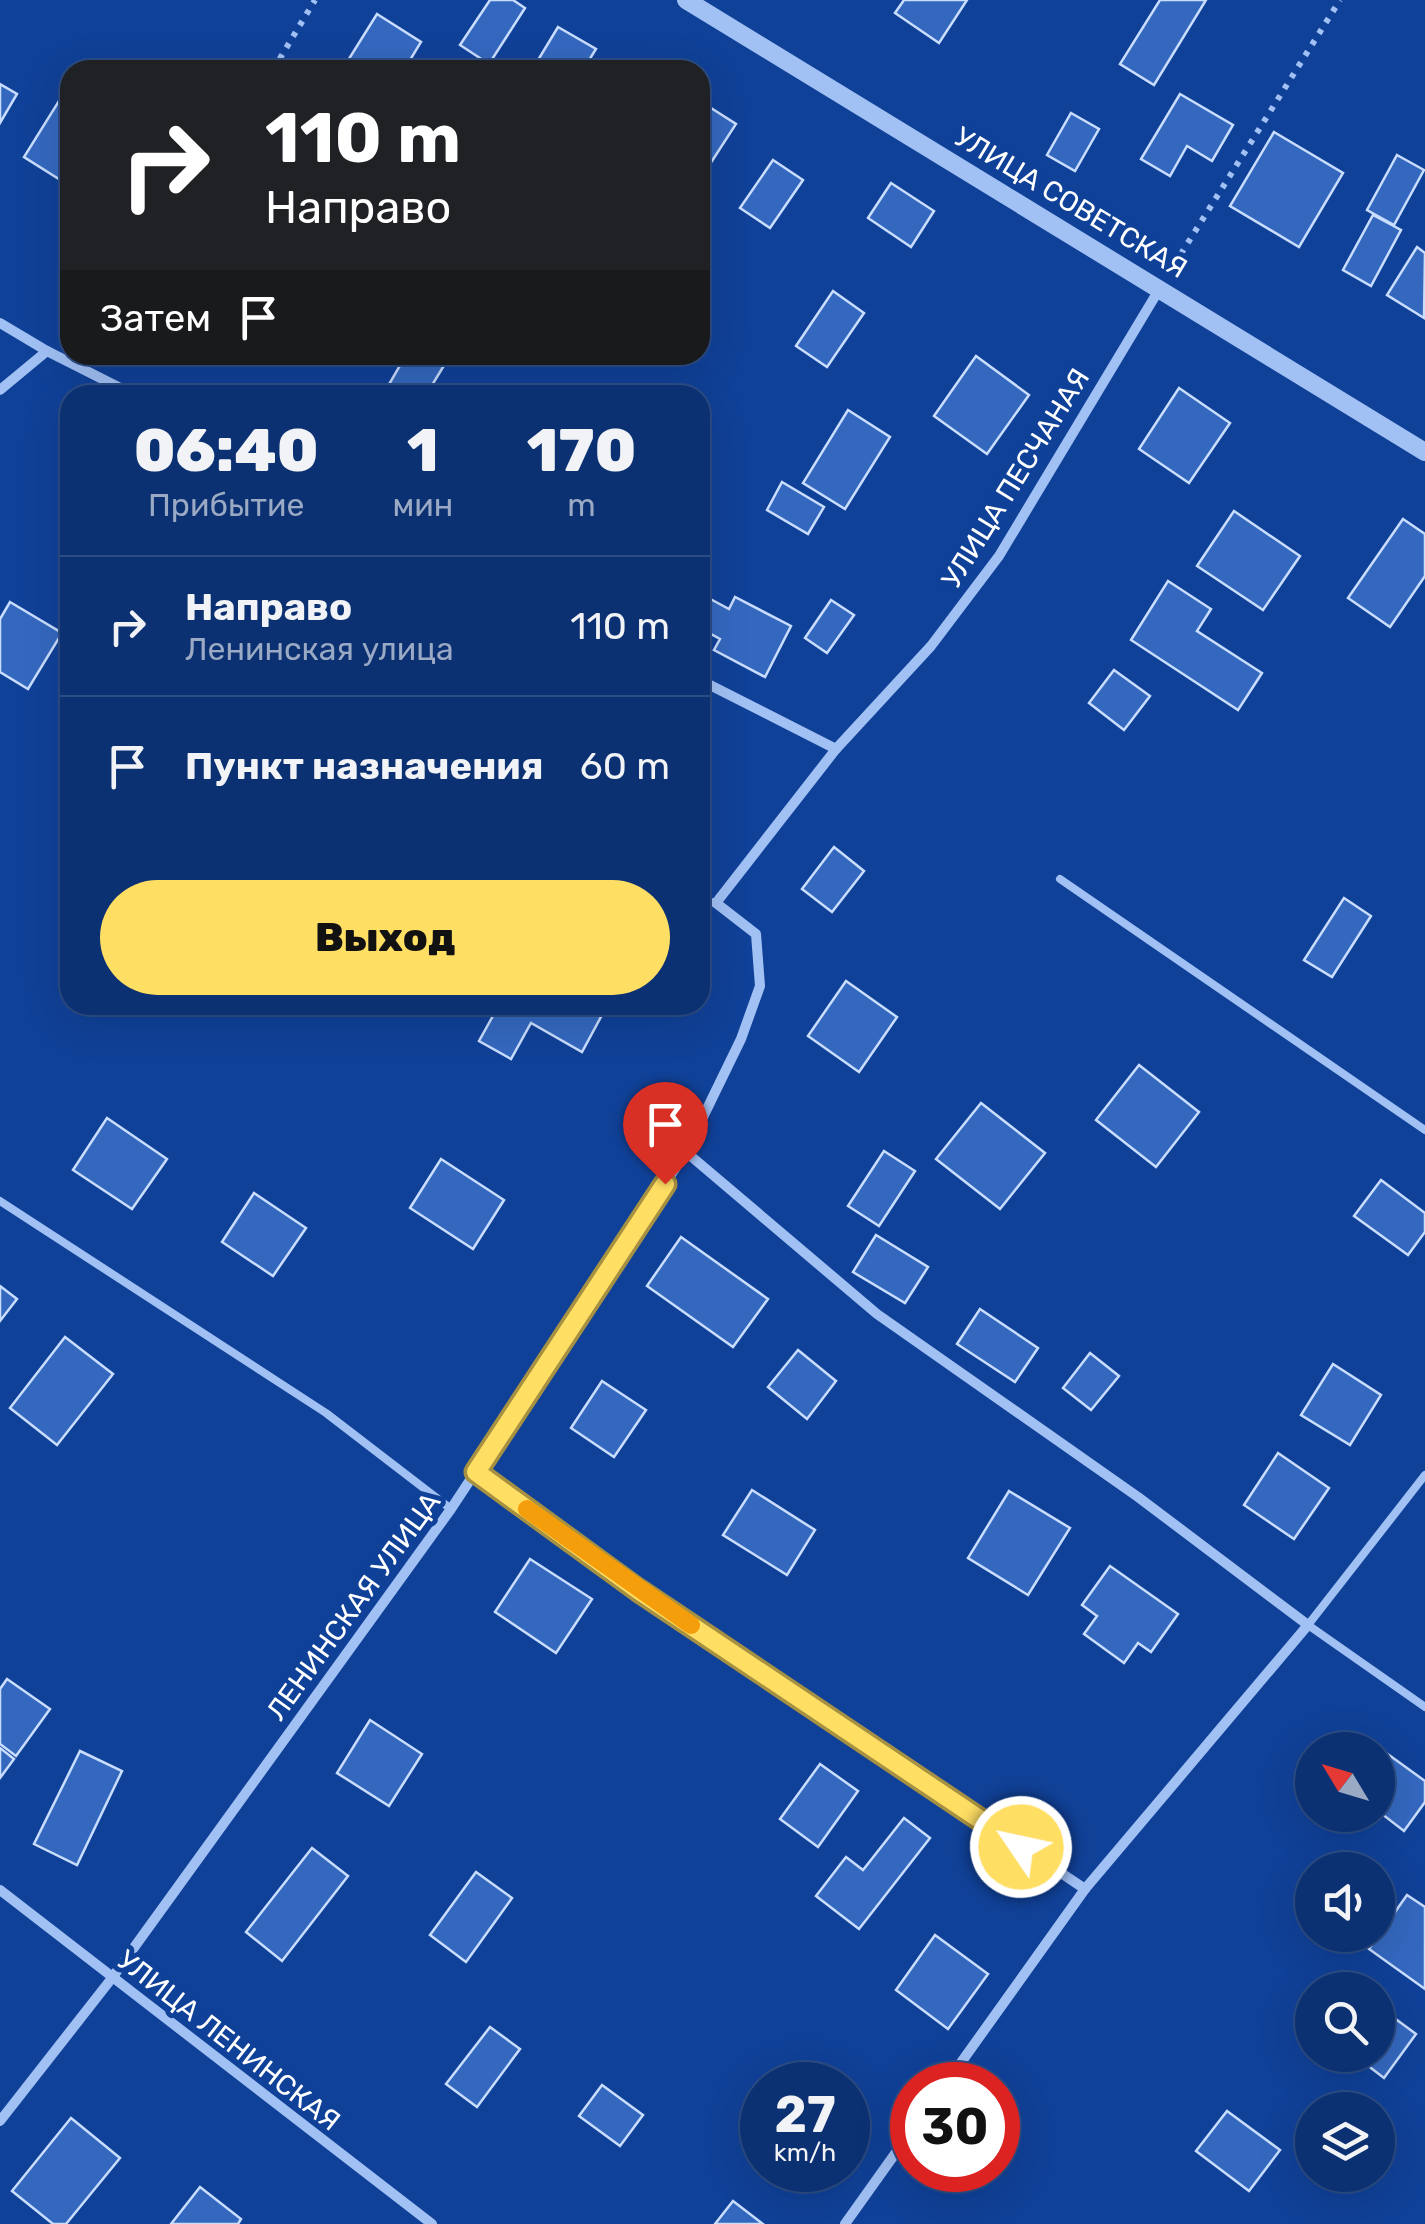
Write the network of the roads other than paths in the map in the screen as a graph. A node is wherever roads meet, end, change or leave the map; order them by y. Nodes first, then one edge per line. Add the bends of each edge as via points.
1 (686, 0) edge
2 (1160, 288) junction
3 (0, 323) edge
4 (46, 351) junction
5 (60, 358) edge
6 (74, 365) edge
7 (114, 385) edge
8 (0, 390) edge
9 (1425, 452) edge
10 (710, 685) edge
11 (836, 748) junction
12 (1060, 879) dead end
13 (710, 902) edge
14 (716, 903) junction
15 (1425, 1130) edge
16 (686, 1152) junction
17 (0, 1201) edge
18 (476, 1472) junction
19 (1425, 1475) edge
20 (451, 1509) junction
21 (1308, 1624) junction
22 (1425, 1707) edge
23 (0, 1890) edge
24 (1085, 1890) junction
25 (112, 1978) junction
26 (962, 2062) edge
27 (0, 2121) edge
28 (890, 2161) edge
29 (432, 2224) edge
30 (845, 2224) edge

1 - 2 street, УЛИЦА СОВЕТСКАЯ
2 - 9 street, УЛИЦА СОВЕТСКАЯ
2 - 11 street, УЛИЦА ПЕСЧАНАЯ via 999,556 931,646
3 - 4 street
4 - 5 street
4 - 8 street
6 - 7 street
10 - 11 street
11 - 14 street
12 - 15 lane
13 - 14 lane
14 - 16 street, ЛЕНИНСКАЯ УЛИЦА via 756,934 760,986
16 - 18 street, ЛЕНИНСКАЯ УЛИЦА
16 - 21 street via 877,1314
17 - 20 lane via 326,1412
18 - 20 street, ЛЕНИНСКАЯ УЛИЦА
18 - 24 street via 638,1590
19 - 21 lane
20 - 25 street, ЛЕНИНСКАЯ УЛИЦА
21 - 22 lane
21 - 24 street
23 - 25 street, УЛИЦА ЛЕНИНСКАЯ
24 - 26 street
25 - 27 street, ЛЕНИНСКАЯ УЛИЦА
25 - 29 street, УЛИЦА ЛЕНИНСКАЯ
28 - 30 street

